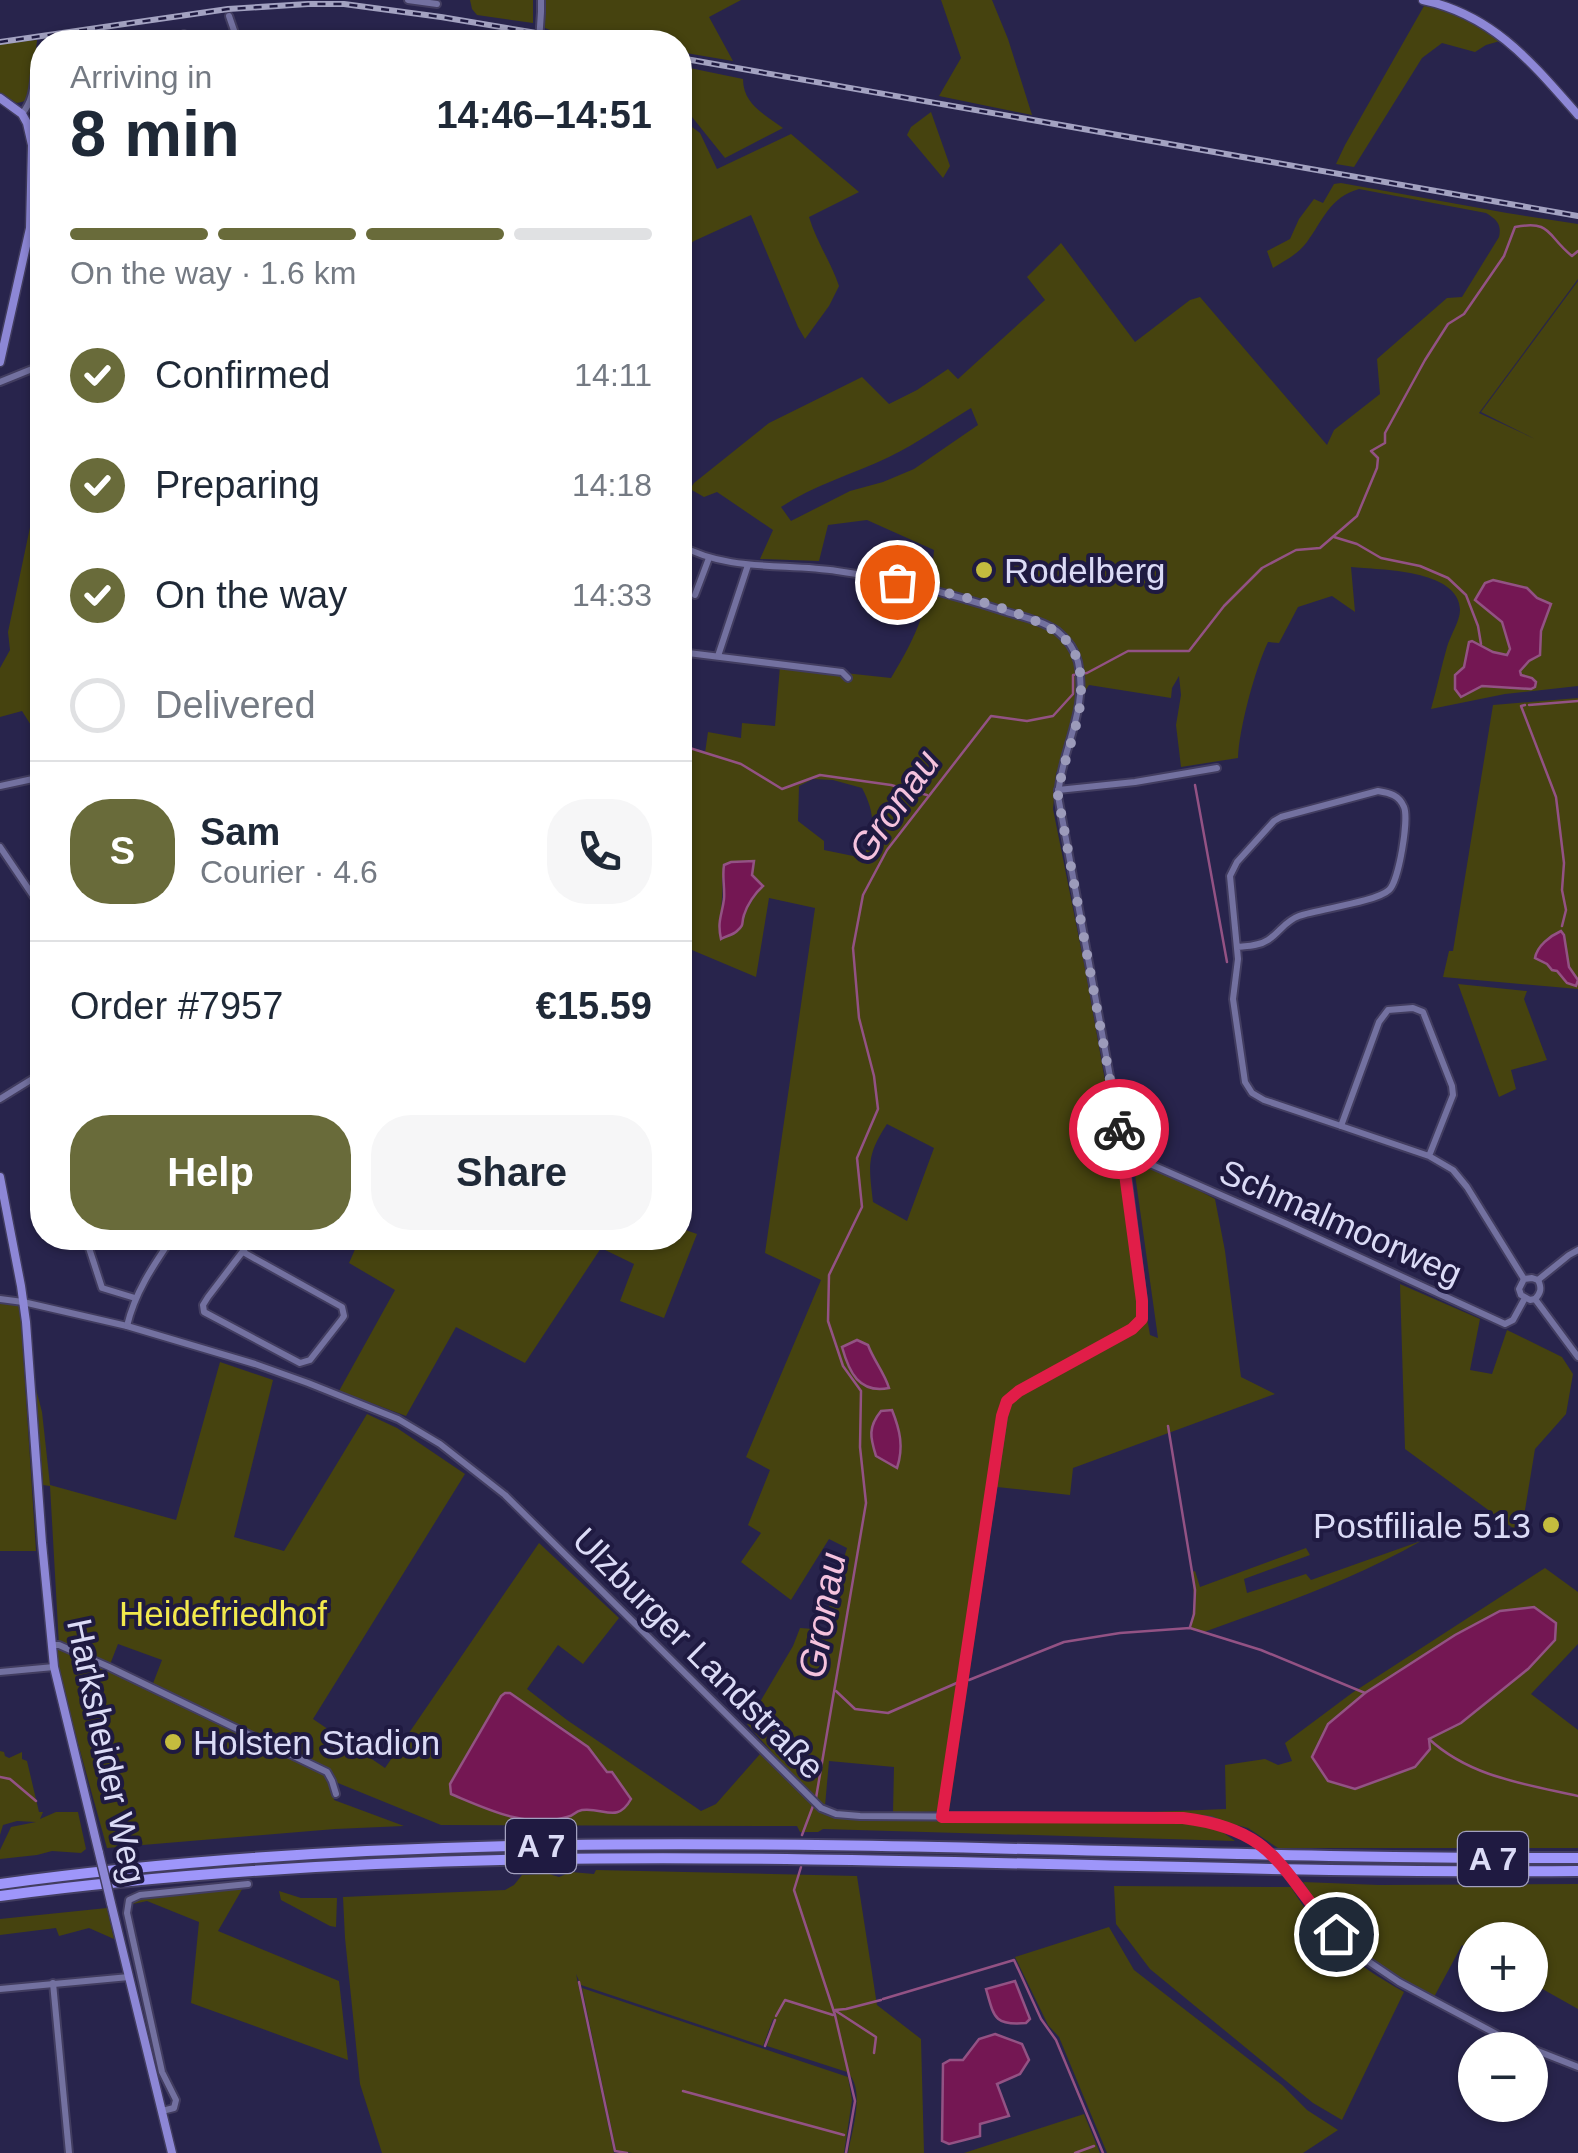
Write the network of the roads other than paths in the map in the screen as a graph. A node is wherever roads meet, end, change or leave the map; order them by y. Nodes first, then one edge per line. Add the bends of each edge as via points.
1 (408, 0) edge
2 (541, 0) edge
3 (1423, 0) edge
4 (418, 1) edge
5 (437, 4) dead end
6 (229, 16) dead end
7 (234, 30) edge
8 (540, 30) edge
9 (0, 98) edge
10 (30, 102) edge
11 (22, 114) junction
12 (1578, 115) edge
13 (30, 134) edge
14 (30, 221) edge
15 (0, 362) edge
16 (30, 370) edge
17 (0, 382) edge
18 (692, 550) edge
19 (710, 558) junction
20 (748, 565) junction
21 (696, 594) dead end
22 (692, 653) edge
23 (718, 656) junction
24 (848, 678) dead end
25 (1217, 768) dead end
26 (30, 780) edge
27 (0, 786) edge
28 (1058, 790) junction
29 (0, 847) edge
30 (30, 891) edge
31 (1238, 947) junction
32 (30, 1079) edge
33 (0, 1098) edge
34 (1342, 1124) junction
35 (1124, 1152) junction
36 (1429, 1156) junction
37 (0, 1177) edge
38 (89, 1250) edge
39 (164, 1250) edge
40 (1578, 1250) edge
41 (243, 1252) joint
42 (1524, 1280) junction
43 (1538, 1280) junction
44 (135, 1298) junction
45 (1524, 1298) junction
46 (1536, 1298) junction
47 (0, 1299) edge
48 (24, 1302) junction
49 (127, 1326) junction
50 (1578, 1357) edge
51 (52, 1645) junction
52 (54, 1667) junction
53 (0, 1672) edge
54 (336, 1794) dead end
55 (942, 1817) junction
56 (1578, 1858) edge
57 (1576, 1872) edge
58 (0, 1884) edge
59 (248, 1884) dead end
60 (0, 1896) edge
61 (129, 1976) junction
62 (53, 1983) junction
63 (0, 1989) edge
64 (1578, 2067) edge
65 (162, 2112) junction
66 (68, 2153) edge
67 (172, 2153) edge

1 - 4 street
2 - 8 street, bridge
3 - 12 main road via 1500,34
4 - 5 street
6 - 7 street
9 - 11 main road
10 - 11 street
11 - 13 main road
14 - 15 main road
16 - 17 street
18 - 19 street
19 - 20 street
19 - 21 street
20 - 23 street
20 - 28 street via 837,571 973,601 1058,632 1077,657 1079,672 1079,710
22 - 23 street
23 - 24 street
25 - 28 street
26 - 27 street
28 - 35 street
29 - 30 street
31 - 31 street via 1230,876 1274,821 1378,791 1400,800 1406,820 1391,888 1293,918 1265,942
31 - 34 street via 1233,999 1248,1088 1264,1100
32 - 33 street
34 - 36 street
34 - 36 street via 1378,1022 1388,1010 1413,1008 1423,1012 1452,1086
35 - 45 street, Schmalmoorweg via 1505,1324
35 - 55 street via 1142,1319 1007,1401
36 - 42 street via 1467,1188
37 - 48 main road, Harksheider Weg
38 - 44 street via 102,1288
39 - 44 street
40 - 43 street
41 - 41 street via 204,1312 300,1363 310,1360 344,1316 342,1307
42 - 43 street
42 - 45 street
43 - 46 street
44 - 49 street
45 - 46 street
46 - 50 street
47 - 48 street, Ulzburger Landstraße
48 - 49 street, Ulzburger Landstraße
48 - 51 main road, Harksheider Weg
49 - 55 street, Ulzburger Landstraße via 308,1383 398,1419 440,1444 505,1495 821,1808 860,1816
51 - 52 main road, Harksheider Weg
51 - 54 street via 326,1772
52 - 53 street
52 - 61 main road, Harksheider Weg, bridge
55 - 64 street, Ulzburger Landstraße, bridge via 1183,1818 1244,1834 1272,1854 1350,1948 1502,2038
56 - 58 highway, A 7 via 531,1846 319,1854
57 - 60 highway, A 7 via 564,1858 246,1871
59 - 65 street via 130,1900 127,1913 162,2072 176,2100
61 - 62 street
61 - 65 main road, Harksheider Weg
62 - 63 street
62 - 66 street
65 - 67 main road, Harksheider Weg

